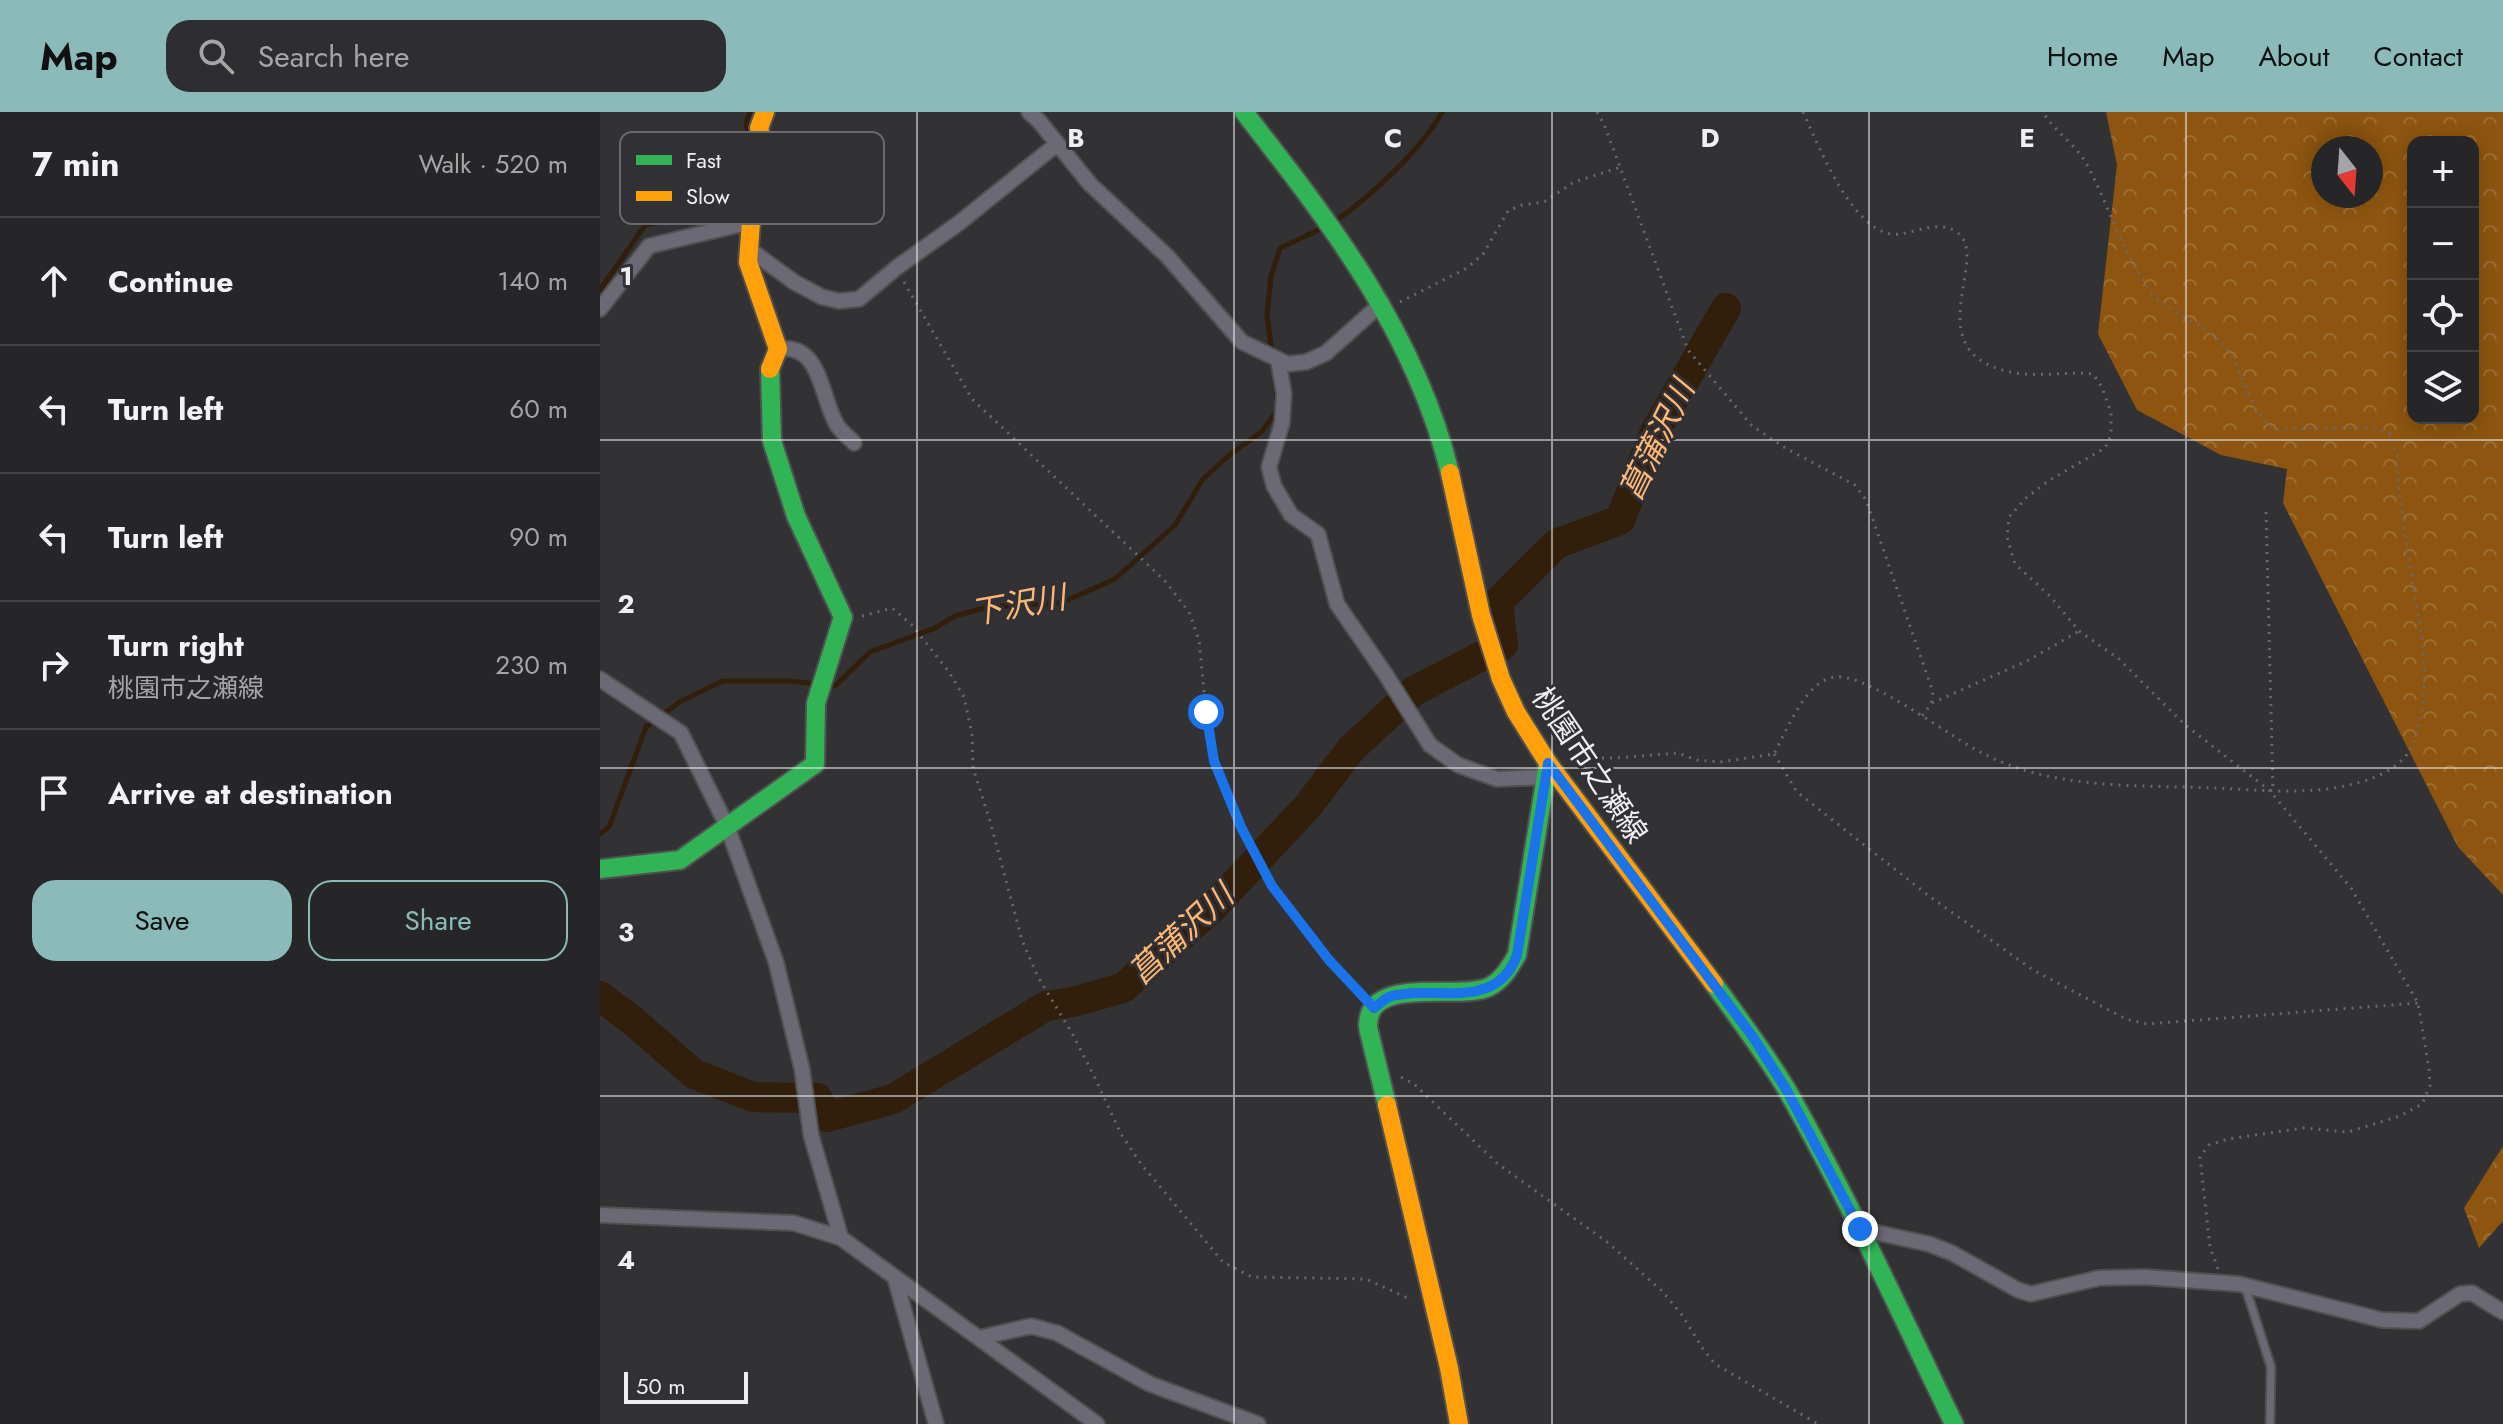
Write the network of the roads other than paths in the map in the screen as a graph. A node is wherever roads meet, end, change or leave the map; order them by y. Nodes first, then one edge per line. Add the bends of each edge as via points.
1 (765, 112) edge
2 (1244, 112) edge
3 (1039, 115) edge
4 (760, 132) edge
5 (1057, 144) junction
6 (742, 224) edge
7 (751, 224) edge
8 (749, 249) junction
9 (1384, 306) junction
10 (600, 309) edge
11 (778, 349) junction
12 (1277, 359) junction
13 (854, 443) dead end
14 (600, 679) edge
15 (1546, 766) junction
16 (727, 826) junction
17 (600, 869) edge
18 (600, 1215) edge
19 (1860, 1229) junction
20 (841, 1238) junction
21 (895, 1278) junction
22 (2245, 1286) junction
23 (2503, 1312) edge
24 (979, 1338) junction
25 (936, 1424) edge
26 (1097, 1424) edge
27 (1258, 1424) edge
28 (1459, 1424) edge
29 (1954, 1424) edge
30 (2270, 1424) edge

1 - 4 street
2 - 9 street, 桃園市之瀬線
3 - 5 street
5 - 8 street via 859,299 822,297
5 - 12 street via 1242,342
6 - 10 street via 649,246
7 - 8 street
8 - 11 street via 748,262
9 - 12 street via 1326,353 1306,362
9 - 15 street, 桃園市之瀬線 via 1421,382 1447,457 1501,680
11 - 13 street via 803,352 816,370 837,426
11 - 16 street via 769,373 772,441 796,516 843,617 816,703 815,764
12 - 15 street via 1284,394 1269,467 1274,486 1291,515 1318,534 1337,604 1430,745 1458,765 1497,779
14 - 16 street via 681,733
15 - 19 street, 桃園市之瀬線 via 1753,1037
15 - 28 street via 1511,972 1499,984 1479,991 1389,996 1374,1008 1368,1025
16 - 17 street via 680,860
16 - 20 street via 776,962 802,1069 811,1135
18 - 20 street via 794,1223
19 - 22 street via 1929,1244 2031,1294 2099,1278
19 - 29 street, 桃園市之瀬線
20 - 21 street
21 - 24 street
21 - 25 street
22 - 23 street via 2382,1320 2419,1321 2460,1294 2472,1293
22 - 30 lane via 2271,1367
24 - 26 street
24 - 27 street via 1031,1326 1057,1333 1150,1384

